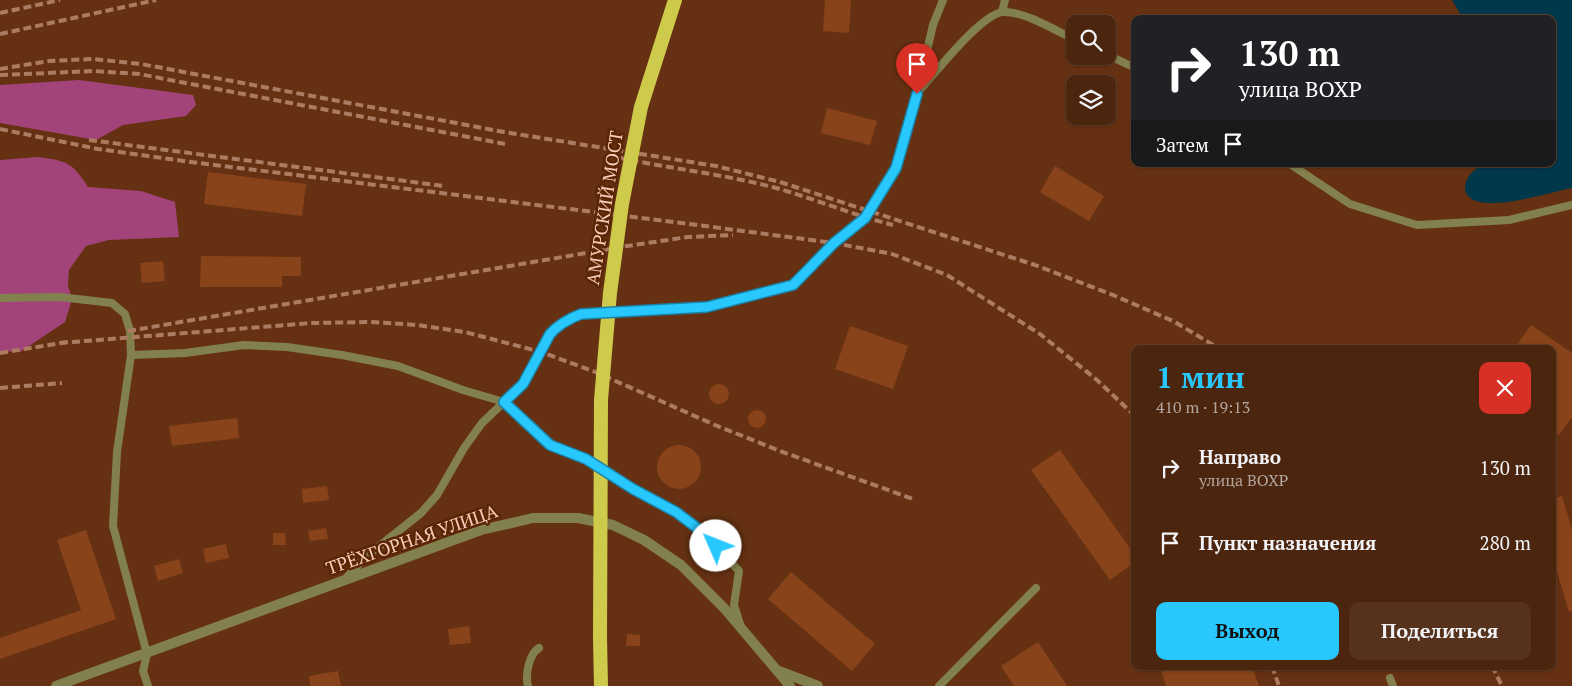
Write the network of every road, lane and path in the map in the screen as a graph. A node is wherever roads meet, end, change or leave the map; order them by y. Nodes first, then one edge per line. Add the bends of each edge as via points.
1 (675, 0) edge
2 (942, 0) edge
3 (1005, 0) edge
4 (1002, 12) junction
5 (1066, 36) edge
6 (1116, 59) edge
7 (1131, 66) edge
8 (917, 94) junction
9 (1294, 167) edge
10 (1572, 205) edge
11 (0, 298) edge
12 (131, 355) junction
13 (504, 402) junction
14 (344, 580) junction
15 (1036, 588) dead end
16 (741, 628) junction
17 (539, 648) dead end
18 (147, 654) junction
19 (778, 671) junction
20 (56, 686) edge
21 (148, 686) edge
22 (528, 686) edge
23 (600, 686) edge
24 (790, 686) edge
25 (818, 686) edge
26 (938, 686) edge

1 - 23 highway, АМУРСКИЙ МОСТ, bridge via 640,107 610,293 602,400
2 - 8 lane via 932,25
3 - 4 lane
4 - 5 lane via 1022,15
4 - 8 lane via 975,29
6 - 7 lane
8 - 13 lane via 896,168 865,218 834,243 793,285 707,307 581,314 568,319 550,334 523,384
9 - 10 lane via 1350,204 1418,225 1509,220
11 - 12 lane via 60,297 112,302 125,314
12 - 13 lane via 185,353 244,345 287,347 398,366
12 - 18 lane via 117,452 113,526
13 - 14 lane via 482,423 437,495 421,513 367,556
13 - 16 lane via 550,445 586,459 676,512 705,534 739,571 734,605
14 - 16 street, ТРЁХГОРНАЯ УЛИЦА via 481,530 533,518 578,518 613,525 644,540 681,565
14 - 18 street, ТРЁХГОРНАЯ УЛИЦА
15 - 26 lane
16 - 19 street, ТРЁХГОРНАЯ УЛИЦА
17 - 22 lane via 534,651 529,665
18 - 20 street, ТРЁХГОРНАЯ УЛИЦА
18 - 21 lane via 143,671
19 - 24 street, ТРЁХГОРНАЯ УЛИЦА
19 - 25 street

